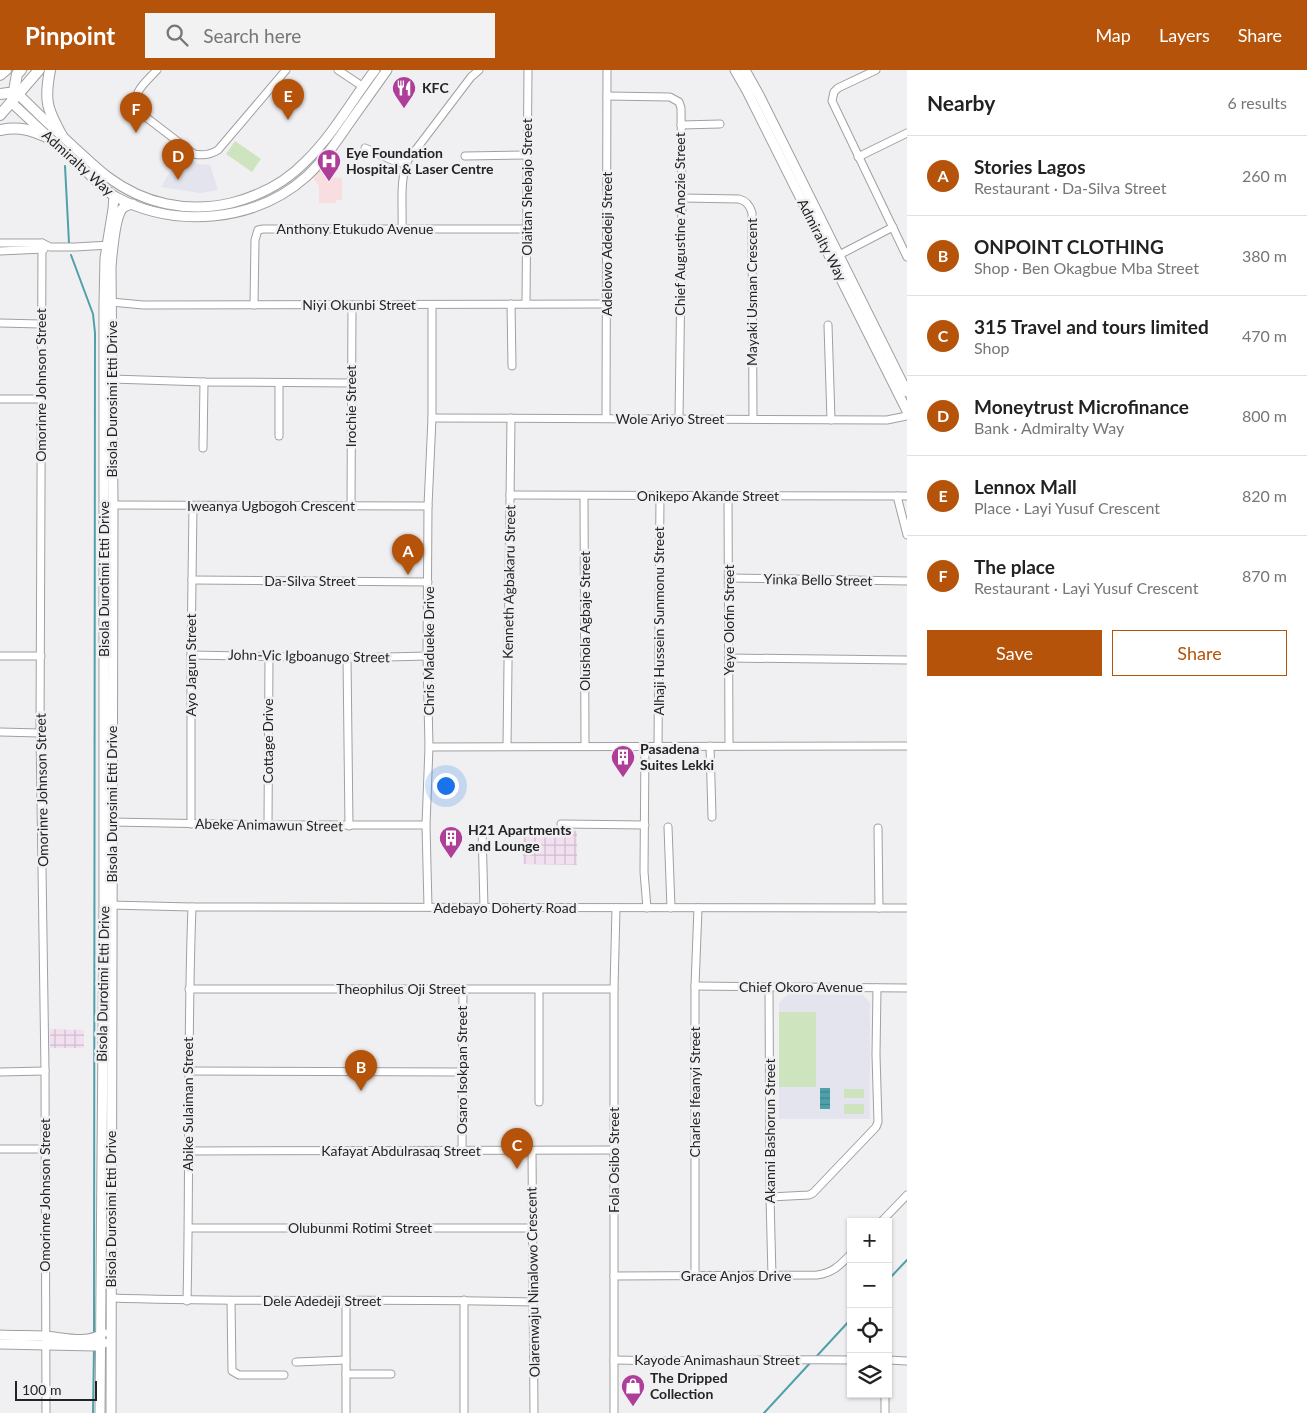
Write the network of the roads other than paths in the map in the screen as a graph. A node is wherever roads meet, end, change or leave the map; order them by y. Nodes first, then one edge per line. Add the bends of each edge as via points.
1 (6, 70) edge
2 (21, 70) edge
3 (39, 70) edge
4 (50, 70) edge
5 (157, 70) edge
6 (286, 70) edge
7 (338, 70) edge
8 (375, 70) edge
9 (387, 70) edge
10 (480, 70) edge
11 (528, 70) edge
12 (607, 70) edge
13 (735, 70) edge
14 (745, 70) edge
15 (876, 70) edge
16 (0, 75) edge
17 (362, 86) junction
18 (0, 94) edge
19 (607, 96) junction
20 (14, 97) junction
21 (0, 115) edge
22 (720, 124) dead end
23 (681, 125) junction
24 (0, 130) edge
25 (907, 133) edge
26 (49, 138) junction
27 (64, 138) junction
28 (365, 148) dead end
29 (61, 149) junction
30 (527, 155) junction
31 (465, 156) dead end
32 (858, 157) junction
33 (406, 164) junction
34 (114, 196) junction
35 (682, 198) junction
36 (133, 204) junction
37 (893, 227) junction
38 (402, 229) junction
39 (527, 229) junction
40 (0, 243) edge
41 (110, 245) junction
42 (42, 247) junction
43 (0, 251) edge
44 (839, 255) junction
45 (907, 257) edge
46 (111, 302) junction
47 (511, 304) junction
48 (526, 304) junction
49 (606, 304) junction
50 (254, 305) junction
51 (352, 305) junction
52 (432, 305) junction
53 (0, 323) edge
54 (41, 324) junction
55 (828, 325) dead end
56 (512, 366) dead end
57 (112, 379) junction
58 (204, 382) junction
59 (279, 383) junction
60 (351, 383) junction
61 (907, 392) edge
62 (0, 399) edge
63 (42, 400) junction
64 (907, 411) edge
65 (907, 416) edge
66 (432, 418) junction
67 (511, 418) junction
68 (606, 418) junction
69 (678, 419) junction
70 (753, 419) junction
71 (831, 420) junction
72 (279, 436) dead end
73 (204, 448) dead end
74 (510, 495) junction
75 (728, 495) junction
76 (584, 496) junction
77 (660, 496) junction
78 (897, 496) junction
79 (907, 496) edge
80 (113, 505) junction
81 (193, 506) junction
82 (428, 506) junction
83 (351, 507) junction
84 (907, 535) edge
85 (729, 578) junction
86 (192, 580) junction
87 (907, 581) edge
88 (428, 582) junction
89 (191, 654) junction
90 (0, 656) edge
91 (41, 656) junction
92 (269, 656) junction
93 (427, 656) junction
94 (347, 658) junction
95 (729, 658) junction
96 (907, 660) edge
97 (0, 732) edge
98 (40, 733) junction
99 (729, 745) junction
100 (429, 746) junction
101 (508, 746) junction
102 (585, 746) junction
103 (645, 746) junction
104 (658, 746) junction
105 (710, 746) junction
106 (907, 746) edge
107 (712, 818) dead end
108 (112, 822) junction
109 (191, 824) junction
110 (561, 824) dead end
111 (268, 825) junction
112 (426, 825) junction
113 (644, 825) junction
114 (349, 826) junction
115 (668, 827) dead end
116 (482, 828) dead end
117 (878, 828) dead end
118 (108, 905) junction
119 (192, 907) junction
120 (428, 907) junction
121 (484, 908) junction
122 (616, 908) junction
123 (646, 908) junction
124 (670, 908) junction
125 (698, 908) junction
126 (879, 908) junction
127 (907, 908) edge
128 (695, 986) junction
129 (769, 987) junction
130 (877, 988) junction
131 (907, 988) edge
132 (189, 990) junction
133 (463, 990) junction
134 (539, 990) junction
135 (614, 990) junction
136 (45, 1071) junction
137 (188, 1071) junction
138 (0, 1072) edge
139 (462, 1072) junction
140 (538, 1102) dead end
141 (0, 1149) edge
142 (45, 1149) junction
143 (614, 1150) junction
144 (188, 1151) junction
145 (462, 1151) junction
146 (532, 1151) junction
147 (907, 1195) edge
148 (770, 1197) junction
149 (885, 1218) edge
150 (189, 1228) junction
151 (532, 1228) junction
152 (847, 1258) edge
153 (614, 1276) junction
154 (695, 1276) junction
155 (772, 1276) junction
156 (111, 1298) junction
157 (464, 1300) junction
158 (187, 1301) junction
159 (231, 1301) junction
160 (346, 1301) junction
161 (533, 1302) junction
162 (111, 1328) junction
163 (0, 1336) edge
164 (46, 1340) junction
165 (111, 1340) junction
166 (96, 1341) junction
167 (0, 1344) edge
168 (346, 1360) junction
169 (614, 1360) junction
170 (847, 1360) edge
171 (892, 1360) edge
172 (907, 1361) edge
173 (296, 1362) dead end
174 (346, 1374) junction
175 (391, 1374) dead end
176 (284, 1375) dead end
177 (885, 1398) edge
178 (46, 1413) edge
179 (100, 1413) edge
180 (111, 1413) edge
181 (346, 1413) edge
182 (464, 1413) edge
183 (534, 1413) edge
184 (614, 1413) edge
185 (885, 1413) edge

1 - 16 highway
2 - 20 highway via 17,74
3 - 20 highway
4 - 27 highway via 47,105
5 - 6 street via 137,93 138,110 194,154 200,155 218,150
7 - 17 street
8 - 17 main road, Admiralty Way
9 - 36 main road, Admiralty Way via 318,166 275,198 236,213 195,217 146,210
10 - 33 street via 471,76
11 - 30 street, Olaitan Shebajo Street
12 - 19 street, Adelowo Adedeji Street
13 - 64 main road, Admiralty Way
14 - 44 main road, Admiralty Way
15 - 32 street via 838,88 832,96
17 - 27 main road, Admiralty Way via 318,148 295,172 254,196 216,206 182,207 145,198 108,177
18 - 20 highway via 8,93
19 - 23 street, Chief Augustine Anozie Street via 670,97 679,102
19 - 49 street, Adelowo Adedeji Street
20 - 21 highway
20 - 26 main road, Admiralty Way
20 - 27 main road, Admiralty Way
22 - 23 street
23 - 35 street, Chief Augustine Anozie Street
24 - 26 highway via 21,128
25 - 32 street
26 - 29 main road, Admiralty Way
27 - 29 main road
28 - 33 street
29 - 34 main road, Admiralty Way
30 - 31 street
30 - 39 street, Olaitan Shebajo Street
32 - 37 street
33 - 38 street
34 - 36 main road, Admiralty Way
34 - 41 main road, Bisola Durotimi Etti Drive
35 - 69 street, Chief Augustine Anozie Street
35 - 70 street, Mayaki Usman Crescent via 739,199 750,206
36 - 41 main road, Bisola Durosimi Etti Drive via 120,213
37 - 44 street
37 - 45 street
38 - 39 street, Anthony Etukudo Avenue
38 - 50 street, Anthony Etukudo Avenue via 258,230
39 - 48 street, Olaitan Shebajo Street
40 - 42 street
41 - 42 street
41 - 46 main road, Bisola Durosimi Etti Drive
41 - 118 main road, Bisola Durotimi Etti Drive via 104,304
42 - 43 street
42 - 54 street, Omorinre Johnson Street
44 - 61 main road, Admiralty Way
46 - 50 street, Niyi Okunbi Street
46 - 57 main road, Bisola Durosimi Etti Drive
47 - 48 street, Niyi Okunbi Street
47 - 52 street, Niyi Okunbi Street
47 - 56 street
48 - 49 street, Niyi Okunbi Street
49 - 68 street, Adelowo Adedeji Street
50 - 51 street, Niyi Okunbi Street
51 - 52 street, Niyi Okunbi Street
51 - 60 street, Irochie Street
52 - 66 street, Chris Madueke Drive
53 - 54 street
54 - 63 street, Omorinre Johnson Street
55 - 71 street
57 - 58 street
57 - 80 main road, Bisola Durosimi Etti Drive
58 - 59 street
58 - 73 street
59 - 60 street
59 - 72 street
60 - 83 street, Irochie Street
62 - 63 street
63 - 91 street, Omorinre Johnson Street
65 - 71 street, Wole Ariyo Street via 887,420
66 - 67 street, Wole Ariyo Street
66 - 82 street, Chris Madueke Drive
67 - 68 street, Wole Ariyo Street
67 - 74 street, Kenneth Agbakaru Street
68 - 69 street, Wole Ariyo Street
69 - 70 street, Wole Ariyo Street
70 - 71 street, Wole Ariyo Street
74 - 76 street, Onikepo Akande Street
74 - 101 street, Kenneth Agbakaru Street
75 - 77 street, Onikepo Akande Street
75 - 78 street, Onikepo Akande Street
75 - 85 street, Yeye Olofin Street
76 - 77 street, Onikepo Akande Street
76 - 102 street, Olushola Agbaje Street
77 - 104 street, Alhaji Hussein Sunmonu Street
78 - 79 street, Onikepo Akande Street
78 - 84 street
80 - 81 street, Iweanya Ugbogoh Crescent
80 - 108 main road, Bisola Durosimi Etti Drive
81 - 83 street, Iweanya Ugbogoh Crescent
81 - 86 street, Ayo Jagun Street
82 - 83 street, Iweanya Ugbogoh Crescent
82 - 88 street, Chris Madueke Drive
85 - 87 street, Yinka Bello Street
85 - 95 street, Yeye Olofin Street
86 - 88 street, Da-Silva Street
86 - 89 street, Ayo Jagun Street
88 - 93 street, Chris Madueke Drive
89 - 92 street, John-Vic Igboanugo Street
89 - 109 street, Ayo Jagun Street
90 - 91 street
91 - 98 street, Omorinre Johnson Street
92 - 94 street, John-Vic Igboanugo Street
92 - 111 street, Cottage Drive
93 - 94 street, John-Vic Igboanugo Street
93 - 100 street, Chris Madueke Drive
94 - 114 street
95 - 96 street
95 - 99 street, Yeye Olofin Street
97 - 98 street
98 - 136 street, Omorinre Johnson Street
99 - 105 street
99 - 106 street
100 - 101 street
100 - 112 street, Chris Madueke Drive
101 - 102 street
102 - 103 street
103 - 104 street
103 - 113 street
104 - 105 street
105 - 107 street
108 - 109 street, Abeke Animawun Street
108 - 118 main road, Bisola Durosimi Etti Drive
109 - 111 street, Abeke Animawun Street
110 - 113 street
111 - 114 street, Abeke Animawun Street
112 - 114 street, Abeke Animawun Street
112 - 120 street, Chris Madueke Drive
113 - 123 street
115 - 124 street
116 - 121 street
117 - 126 street
118 - 119 street, Adebayo Doherty Road
118 - 156 main road, Bisola Durosimi Etti Drive
118 - 166 main road, Bisola Durotimi Etti Drive
119 - 120 street, Adebayo Doherty Road
119 - 132 street, Abike Sulaiman Street
120 - 121 street, Adebayo Doherty Road
121 - 122 street, Adebayo Doherty Road
122 - 123 street, Adebayo Doherty Road
122 - 135 street, Fola Osibo Street
123 - 124 street, Adebayo Doherty Road
124 - 125 street, Adebayo Doherty Road
125 - 126 street, Adebayo Doherty Road
125 - 128 street, Charles Ifeanyi Street
126 - 127 street, Adebayo Doherty Road
128 - 129 street, Chief Okoro Avenue
128 - 154 street, Charles Ifeanyi Street
129 - 130 street, Chief Okoro Avenue
129 - 148 street, Akanni Bashorun Street
130 - 131 street, Chief Okoro Avenue
130 - 148 street via 876,1127 809,1196
132 - 133 street, Theophilus Oji Street
132 - 137 street, Abike Sulaiman Street
133 - 134 street, Theophilus Oji Street
133 - 139 street, Osaro Isokpan Street
134 - 135 street, Theophilus Oji Street
134 - 140 street
135 - 143 street, Fola Osibo Street
136 - 138 street
136 - 142 street, Omorinre Johnson Street
137 - 139 street
137 - 144 street, Abike Sulaiman Street
139 - 145 street, Osaro Isokpan Street
141 - 142 street
142 - 164 street, Omorinre Johnson Street
143 - 146 street, Kafayat Abdulrasaq Street
143 - 153 street, Fola Osibo Street
144 - 145 street, Kafayat Abdulrasaq Street
144 - 150 street, Abike Sulaiman Street
145 - 146 street, Kafayat Abdulrasaq Street
146 - 151 street, Olarenwaju Ninalowo Crescent
147 - 149 street
148 - 155 street, Akanni Bashorun Street
150 - 151 street, Olubunmi Rotimi Street
150 - 158 street, Abike Sulaiman Street
151 - 161 street, Olarenwaju Ninalowo Crescent
152 - 155 street, Grace Anjos Drive via 840,1266 817,1276
153 - 154 street, Grace Anjos Drive
153 - 169 street, Fola Osibo Street
154 - 155 street, Grace Anjos Drive
156 - 158 street, Dele Adedeji Street
156 - 162 main road, Bisola Durosimi Etti Drive
157 - 160 street, Dele Adedeji Street
157 - 161 street, Dele Adedeji Street
157 - 182 street
158 - 159 street, Dele Adedeji Street
159 - 160 street, Dele Adedeji Street
159 - 176 street via 232,1371 236,1375
160 - 168 street
161 - 183 street, Olarenwaju Ninalowo Crescent
162 - 165 main road, Bisola Durosimi Etti Drive
162 - 166 main road
163 - 164 main road
164 - 166 main road
164 - 167 main road
164 - 178 street, Omorinre Johnson Street
165 - 166 main road
165 - 180 main road, Bisola Durosimi Etti Drive
166 - 179 main road, Bisola Durotimi Etti Drive
168 - 173 street
168 - 174 street
169 - 170 street, Kayode Animashaun Street
169 - 184 street, Fola Osibo Street
171 - 172 street
174 - 175 street
174 - 181 street
177 - 185 street

